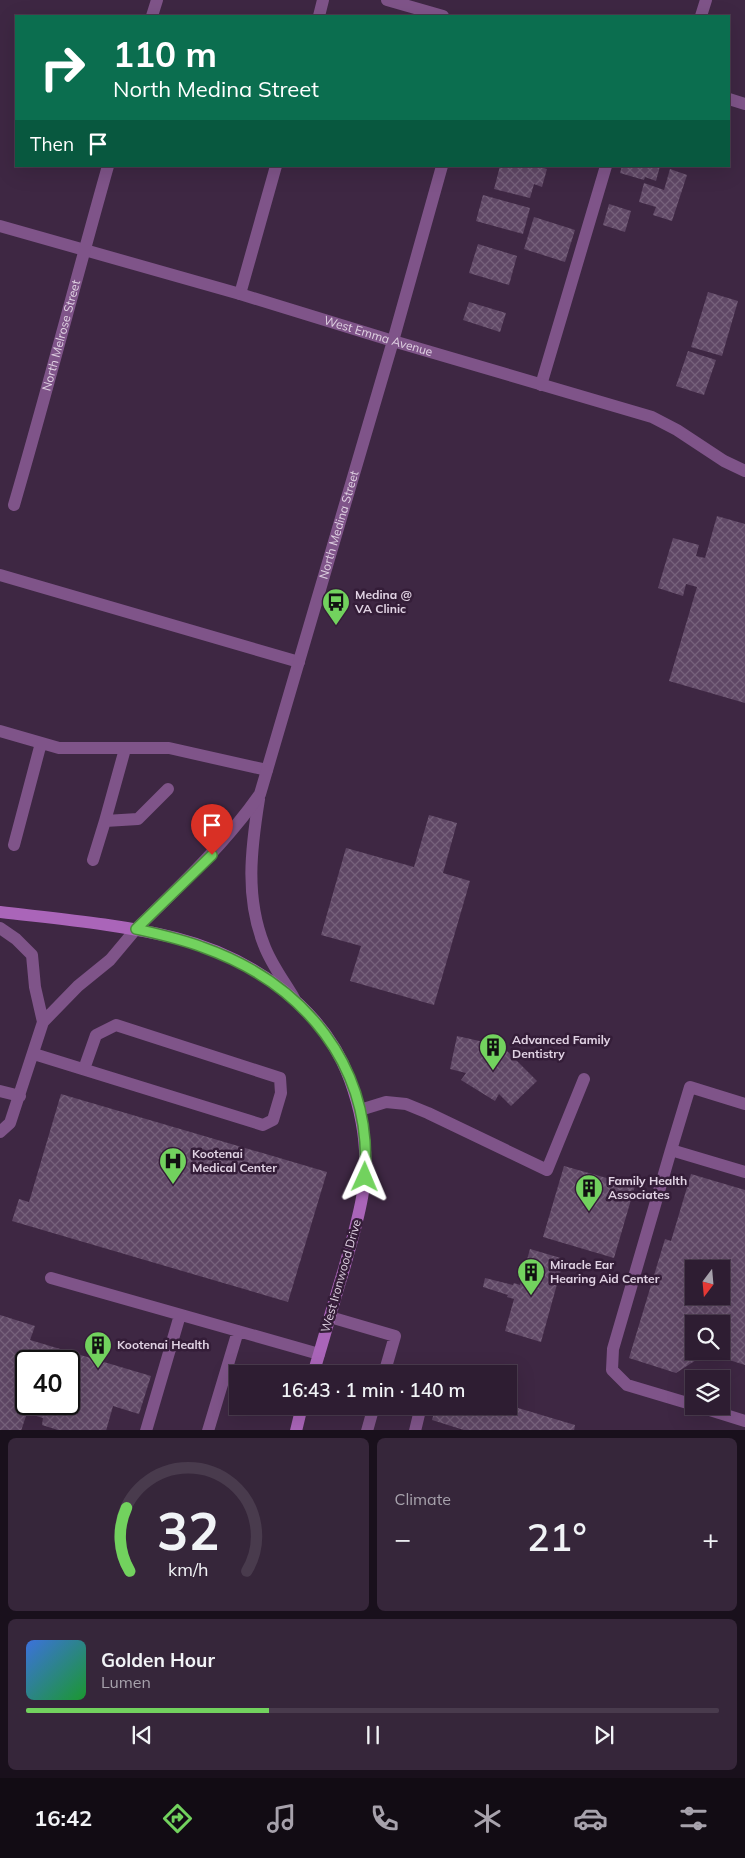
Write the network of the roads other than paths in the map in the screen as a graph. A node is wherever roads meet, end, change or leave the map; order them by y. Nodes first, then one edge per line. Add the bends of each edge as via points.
1 (157, 0) edge
2 (323, 0) edge
3 (387, 0) edge
4 (706, 0) edge
5 (152, 15) edge
6 (319, 15) edge
7 (440, 15) edge
8 (701, 15) edge
9 (730, 100) edge
10 (745, 104) edge
11 (108, 167) edge
12 (276, 167) edge
13 (442, 167) edge
14 (606, 167) edge
15 (0, 226) edge
16 (84, 251) junction
17 (240, 294) junction
18 (393, 341) junction
19 (541, 385) junction
20 (745, 471) edge
21 (14, 505) dead end
22 (0, 575) edge
23 (299, 662) junction
24 (0, 731) edge
25 (41, 743) junction
26 (125, 749) junction
27 (267, 770) junction
28 (168, 789) dead end
29 (260, 794) junction
30 (105, 821) junction
31 (14, 845) dead end
32 (93, 860) dead end
33 (0, 912) edge
34 (0, 928) edge
35 (136, 929) junction
36 (295, 999) junction
37 (43, 1022) junction
38 (34, 1054) junction
39 (84, 1069) junction
40 (584, 1079) dead end
41 (0, 1091) edge
42 (20, 1096) junction
43 (745, 1104) edge
44 (360, 1110) junction
45 (0, 1132) edge
46 (671, 1150) junction
47 (745, 1172) edge
48 (51, 1278) dead end
49 (180, 1315) junction
50 (330, 1317) junction
51 (238, 1331) junction
52 (319, 1354) junction
53 (316, 1365) edge
54 (387, 1365) edge
55 (685, 1403) edge
56 (300, 1415) edge
57 (371, 1415) edge
58 (419, 1415) edge
59 (725, 1415) edge
60 (745, 1421) edge
61 (146, 1430) edge
62 (208, 1430) edge
63 (296, 1430) edge
64 (367, 1430) edge
65 (415, 1430) edge

1 - 5 street
2 - 6 street
3 - 7 street
4 - 8 street
9 - 10 street
11 - 16 street, North Melrose Street
12 - 17 street
13 - 18 street, North Medina Street
14 - 19 street
15 - 16 street, West Emma Avenue
16 - 17 street, West Emma Avenue
16 - 21 street, North Melrose Street
17 - 18 street, West Emma Avenue
18 - 19 street, West Emma Avenue
18 - 23 street, North Medina Street
19 - 20 street, West Emma Avenue via 652,417
22 - 23 street
23 - 27 street, North Medina Street
24 - 25 street
25 - 26 street via 59,748
25 - 31 street
26 - 27 street via 170,748
26 - 30 street
27 - 29 street, North Medina Street
28 - 30 street via 138,819
29 - 35 street, North Medina Street via 212,855
29 - 36 street via 251,852 253,904 264,947
30 - 32 street
33 - 35 street, West Ironwood Drive
34 - 37 street via 32,955
35 - 36 street, West Ironwood Drive via 182,940 234,960
35 - 37 street, North Medina Street via 110,960 78,986
36 - 44 street, West Ironwood Drive via 333,1045
37 - 38 street
38 - 39 street
38 - 42 street
39 - 39 street via 263,1125 273,1120 282,1093 280,1078 116,1025 96,1035
40 - 44 street via 547,1170 406,1104 386,1102
41 - 42 street
42 - 45 street via 10,1123
43 - 46 street via 690,1087
44 - 50 street, West Ironwood Drive via 366,1163 364,1191
46 - 47 street
46 - 55 street via 613,1349 612,1370 627,1385
48 - 49 street
49 - 51 street
49 - 61 street
50 - 52 street, West Ironwood Drive
50 - 54 street via 395,1336
51 - 52 street
51 - 62 street
52 - 53 street, West Ironwood Drive
56 - 63 street
57 - 64 street
58 - 65 street
59 - 60 street

